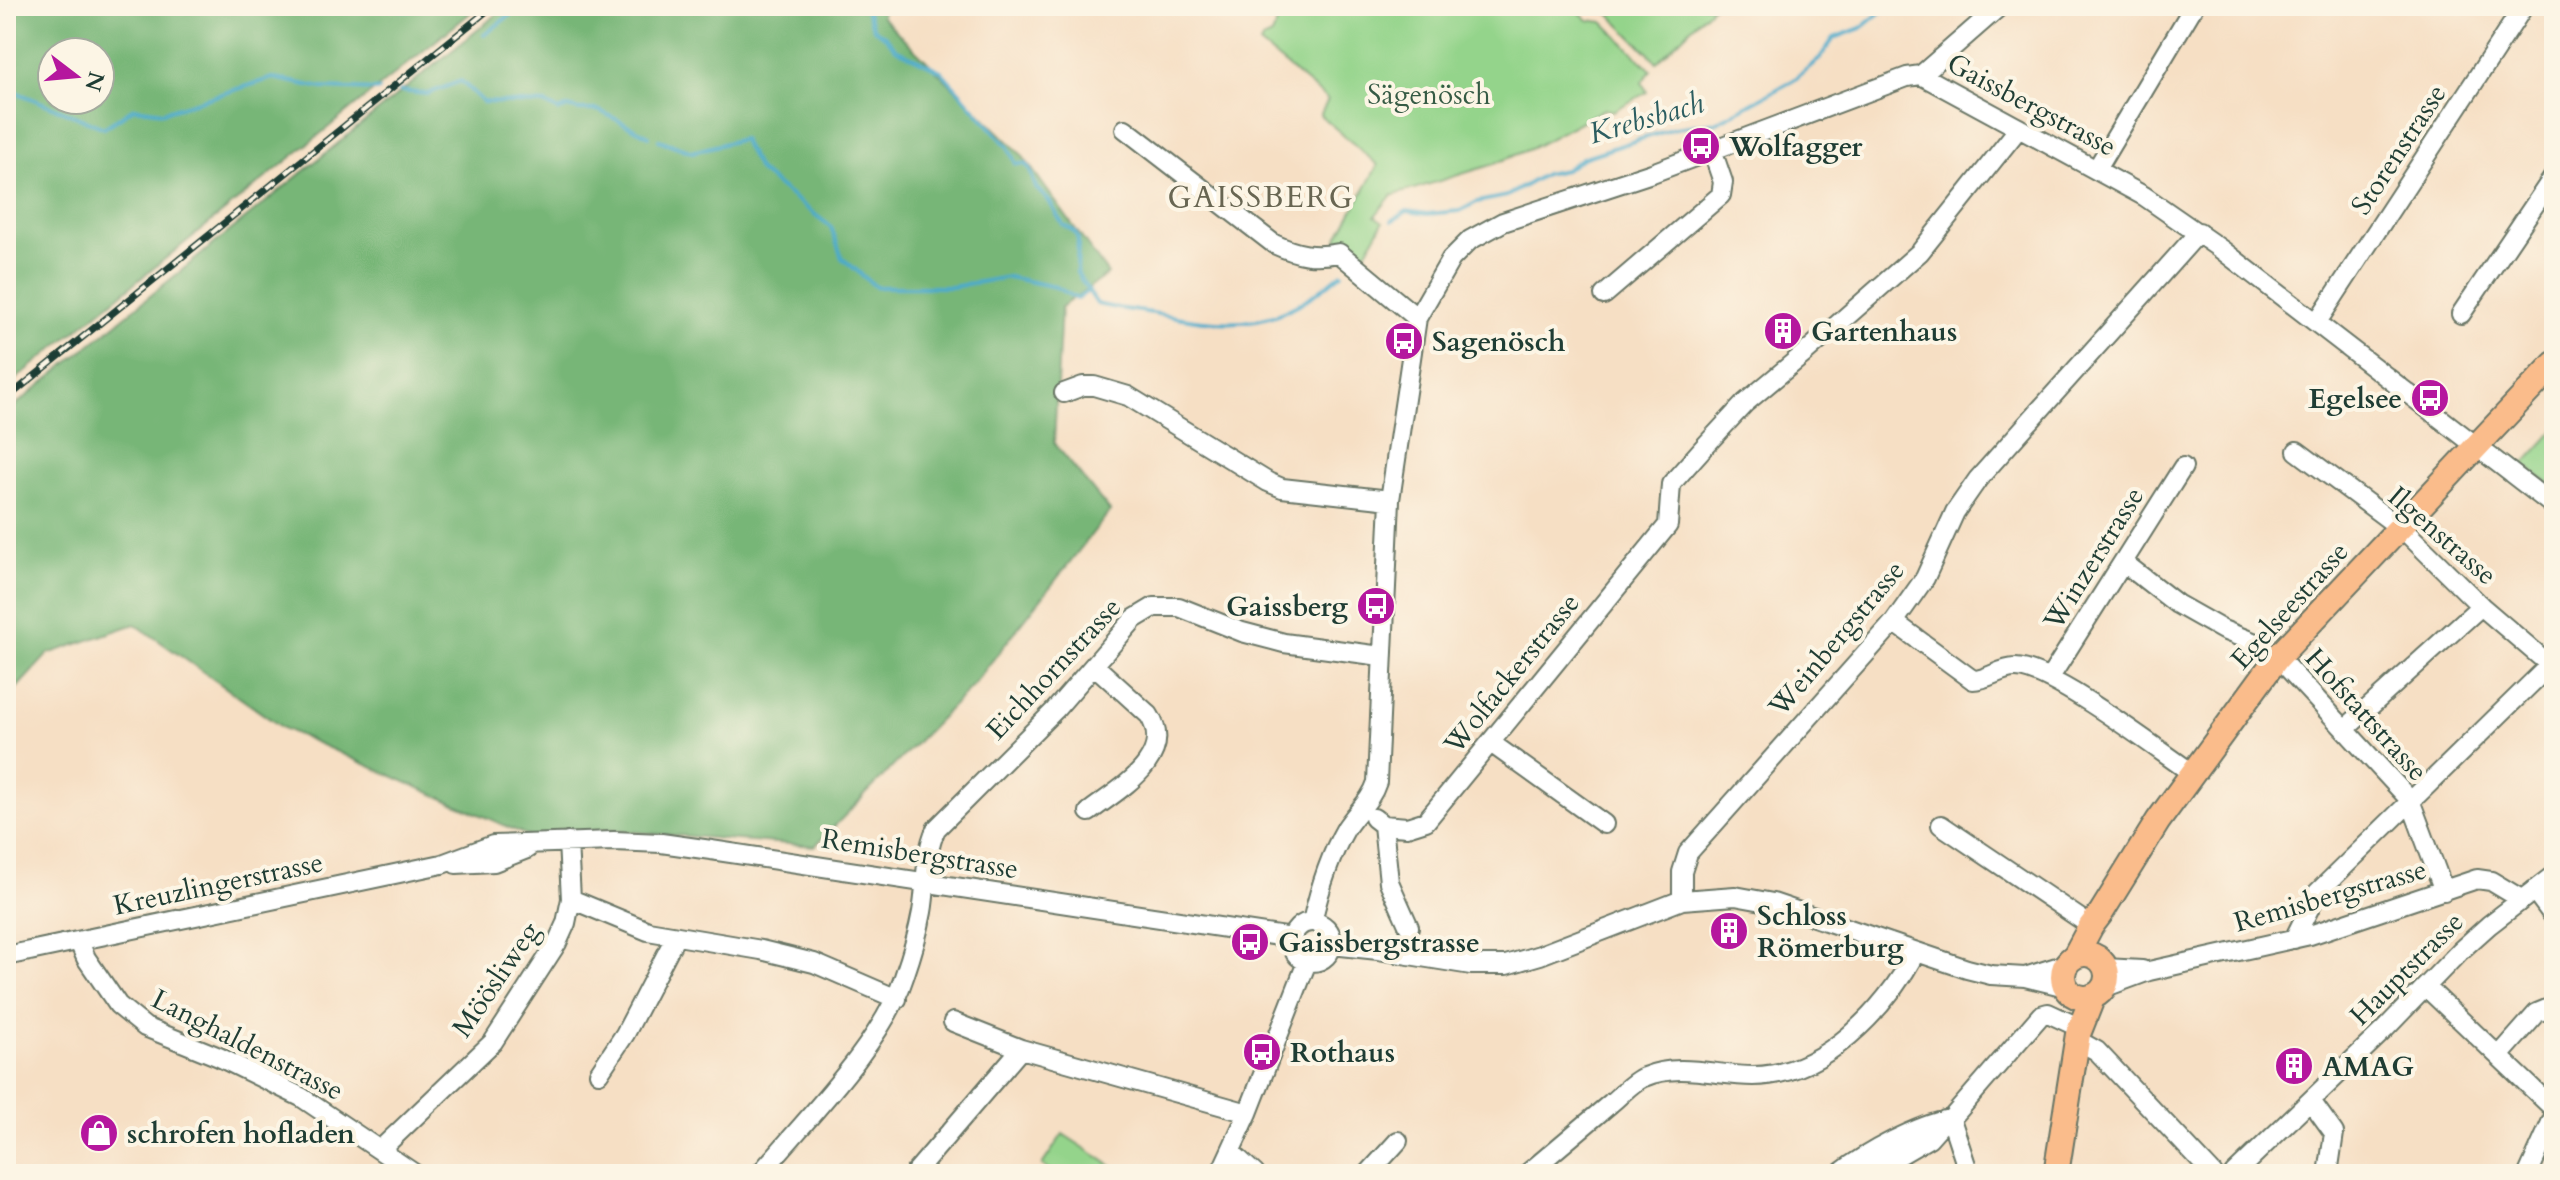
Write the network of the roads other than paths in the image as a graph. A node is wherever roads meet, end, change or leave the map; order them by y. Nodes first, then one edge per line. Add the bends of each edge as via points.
1 (2000, 6) edge
2 (2194, 6) edge
3 (2524, 6) edge
4 (1921, 75) junction
5 (2019, 128) junction
6 (1125, 129) dead end
7 (1712, 150) junction
8 (2096, 170) junction
9 (2554, 176) edge
10 (2199, 232) junction
11 (1604, 295) dead end
12 (2461, 314) dead end
13 (1417, 318) junction
14 (2317, 322) junction
15 (2554, 364) edge
16 (1064, 393) dead end
17 (2478, 445) junction
18 (2297, 451) dead end
19 (2183, 467) dead end
20 (1390, 500) junction
21 (2554, 506) edge
22 (2400, 528) junction
23 (2123, 562) junction
24 (2481, 606) junction
25 (1894, 622) junction
26 (1381, 656) junction
27 (2277, 658) junction
28 (2552, 663) edge
29 (1095, 666) junction
30 (2049, 679) junction
31 (2345, 729) junction
32 (1491, 743) junction
33 (2192, 773) junction
34 (2410, 800) junction
35 (1363, 809) junction
36 (1089, 812) dead end
37 (1604, 824) dead end
38 (1383, 825) junction
39 (1941, 825) dead end
40 (568, 842) junction
41 (442, 864) joint
42 (2554, 875) edge
43 (925, 882) junction
44 (2444, 891) junction
45 (2527, 894) junction
46 (571, 899) junction
47 (1682, 900) junction
48 (2554, 917) edge
49 (2096, 919) junction
50 (1312, 922) junction
51 (1409, 927) dead end
52 (676, 936) junction
53 (1292, 938) junction
54 (2294, 939) junction
55 (79, 942) junction
56 (1332, 945) junction
57 (1916, 952) junction
58 (6, 956) edge
59 (1307, 962) junction
60 (2085, 976) junction
61 (2426, 987) junction
62 (897, 999) junction
63 (2554, 1006) edge
64 (953, 1022) dead end
65 (2077, 1033) junction
66 (1021, 1049) junction
67 (2499, 1056) junction
68 (599, 1073) dead end
69 (2311, 1101) junction
70 (2554, 1109) edge
71 (1248, 1113) junction
72 (2554, 1116) edge
73 (1948, 1119) junction
74 (1398, 1141) dead end
75 (381, 1149) junction
76 (1232, 1153) junction
77 (415, 1174) edge
78 (760, 1174) edge
79 (914, 1174) edge
80 (1220, 1174) edge
81 (1255, 1174) edge
82 (1368, 1174) edge
83 (1527, 1174) edge
84 (1839, 1174) edge
85 (1867, 1174) edge
86 (1969, 1174) edge
87 (2056, 1174) edge
88 (2213, 1174) edge
89 (2234, 1174) edge
90 (2328, 1174) edge
91 (2528, 1174) edge

1 - 4 street
2 - 8 street
3 - 14 street, Storenstrasse
4 - 5 street, Gaissbergstrasse
4 - 7 street, Gaissbergstrasse
5 - 8 street, Gaissbergstrasse
5 - 32 street, Wolfackerstrasse via 1920,252 1745,403 1671,484 1668,525
6 - 13 street via 1274,244 1298,255 1339,253
7 - 11 street via 1723,182 1721,195
7 - 13 street, Gaissbergstrasse via 1503,222 1470,240 1436,281
8 - 10 street, Gaissbergstrasse
9 - 12 street
10 - 14 street, Gaissbergstrasse
10 - 25 street, Weinbergstrasse via 1978,479 1955,512 1925,578
13 - 20 street, Gaissbergstrasse
14 - 17 street, Gaissbergstrasse
15 - 17 main road, Egelseestrasse
16 - 20 street via 1094,386 1128,396 1282,488
17 - 21 street, Gaissbergstrasse
17 - 22 main road, Egelseestrasse
18 - 22 street, Ilgenstrasse
19 - 23 street, Winzerstrasse
20 - 26 street, Gaissbergstrasse
22 - 24 street, Ilgenstrasse
22 - 27 main road, Egelseestrasse
23 - 27 street, Hofstattstrasse via 2177,604
23 - 30 street, Winzerstrasse
24 - 28 street, Ilgenstrasse
24 - 31 street
25 - 30 street via 1973,680 2016,668
25 - 47 street, Weinbergstrasse via 1688,853
26 - 29 street, Eichhornstrasse via 1284,643 1166,605 1134,619
26 - 35 street, Gaissbergstrasse via 1377,782
27 - 31 street, Hofstattstrasse
27 - 33 main road, Egelseestrasse
28 - 34 street
29 - 36 street via 1149,715 1156,738 1141,771
29 - 43 street, Eichhornstrasse via 936,829
30 - 33 street
31 - 34 street, Hofstattstrasse
32 - 37 street
32 - 38 street, Wolfackerstrasse via 1426,821 1407,827
33 - 49 main road, Egelseestrasse
34 - 44 street, Hofstattstrasse
34 - 54 street via 2317,893
35 - 38 street
35 - 50 street, Gaissbergstrasse via 1343,834
38 - 51 street via 1389,882
39 - 49 street
40 - 41 street, Remisbergstrasse via 493,845
40 - 43 street, Remisbergstrasse via 661,843
40 - 46 street, Möösliweg
41 - 55 street, Kreuzlingerstrasse
42 - 45 street, Hauptstrasse
43 - 53 street, Remisbergstrasse
43 - 62 street, Eichhornstrasse via 922,913
44 - 45 street, Remisbergstrasse via 2484,879
44 - 54 street, Remisbergstrasse
45 - 48 street
45 - 61 street, Hauptstrasse
46 - 52 street via 625,923
46 - 75 street, Möösliweg via 557,943 493,1042
47 - 56 street via 1506,965
47 - 57 street via 1751,898
49 - 60 main road, Egelseestrasse
50 - 53 street via 1299,927
50 - 56 street via 1325,927
52 - 62 street via 814,963
52 - 68 street
53 - 59 street via 1295,953
54 - 60 street, Remisbergstrasse via 2149,971
55 - 58 street, Kreuzlingerstrasse
55 - 75 street, Langhaldenstrasse via 118,1005 145,1027 301,1097
56 - 59 street via 1323,960
57 - 60 street via 1991,975
57 - 83 street via 1901,981 1852,1034 1821,1056 1769,1075 1674,1069 1642,1077
59 - 71 street
60 - 65 main road, Egelseestrasse
61 - 67 street
61 - 69 street, Hauptstrasse
62 - 78 street, Eichhornstrasse via 878,1030
63 - 67 street via 2537,1013
64 - 66 street
65 - 73 street via 2048,1013 2041,1015
65 - 87 main road, Egelseestrasse
65 - 88 street
66 - 71 street
66 - 79 street
67 - 70 street
69 - 89 street, Hauptstrasse
69 - 90 street via 2334,1133
71 - 76 street
72 - 91 street
73 - 84 street via 1931,1122
73 - 85 street via 1929,1138
73 - 86 street
74 - 82 street
75 - 77 street, Langhaldenstrasse
76 - 80 street
76 - 81 street

